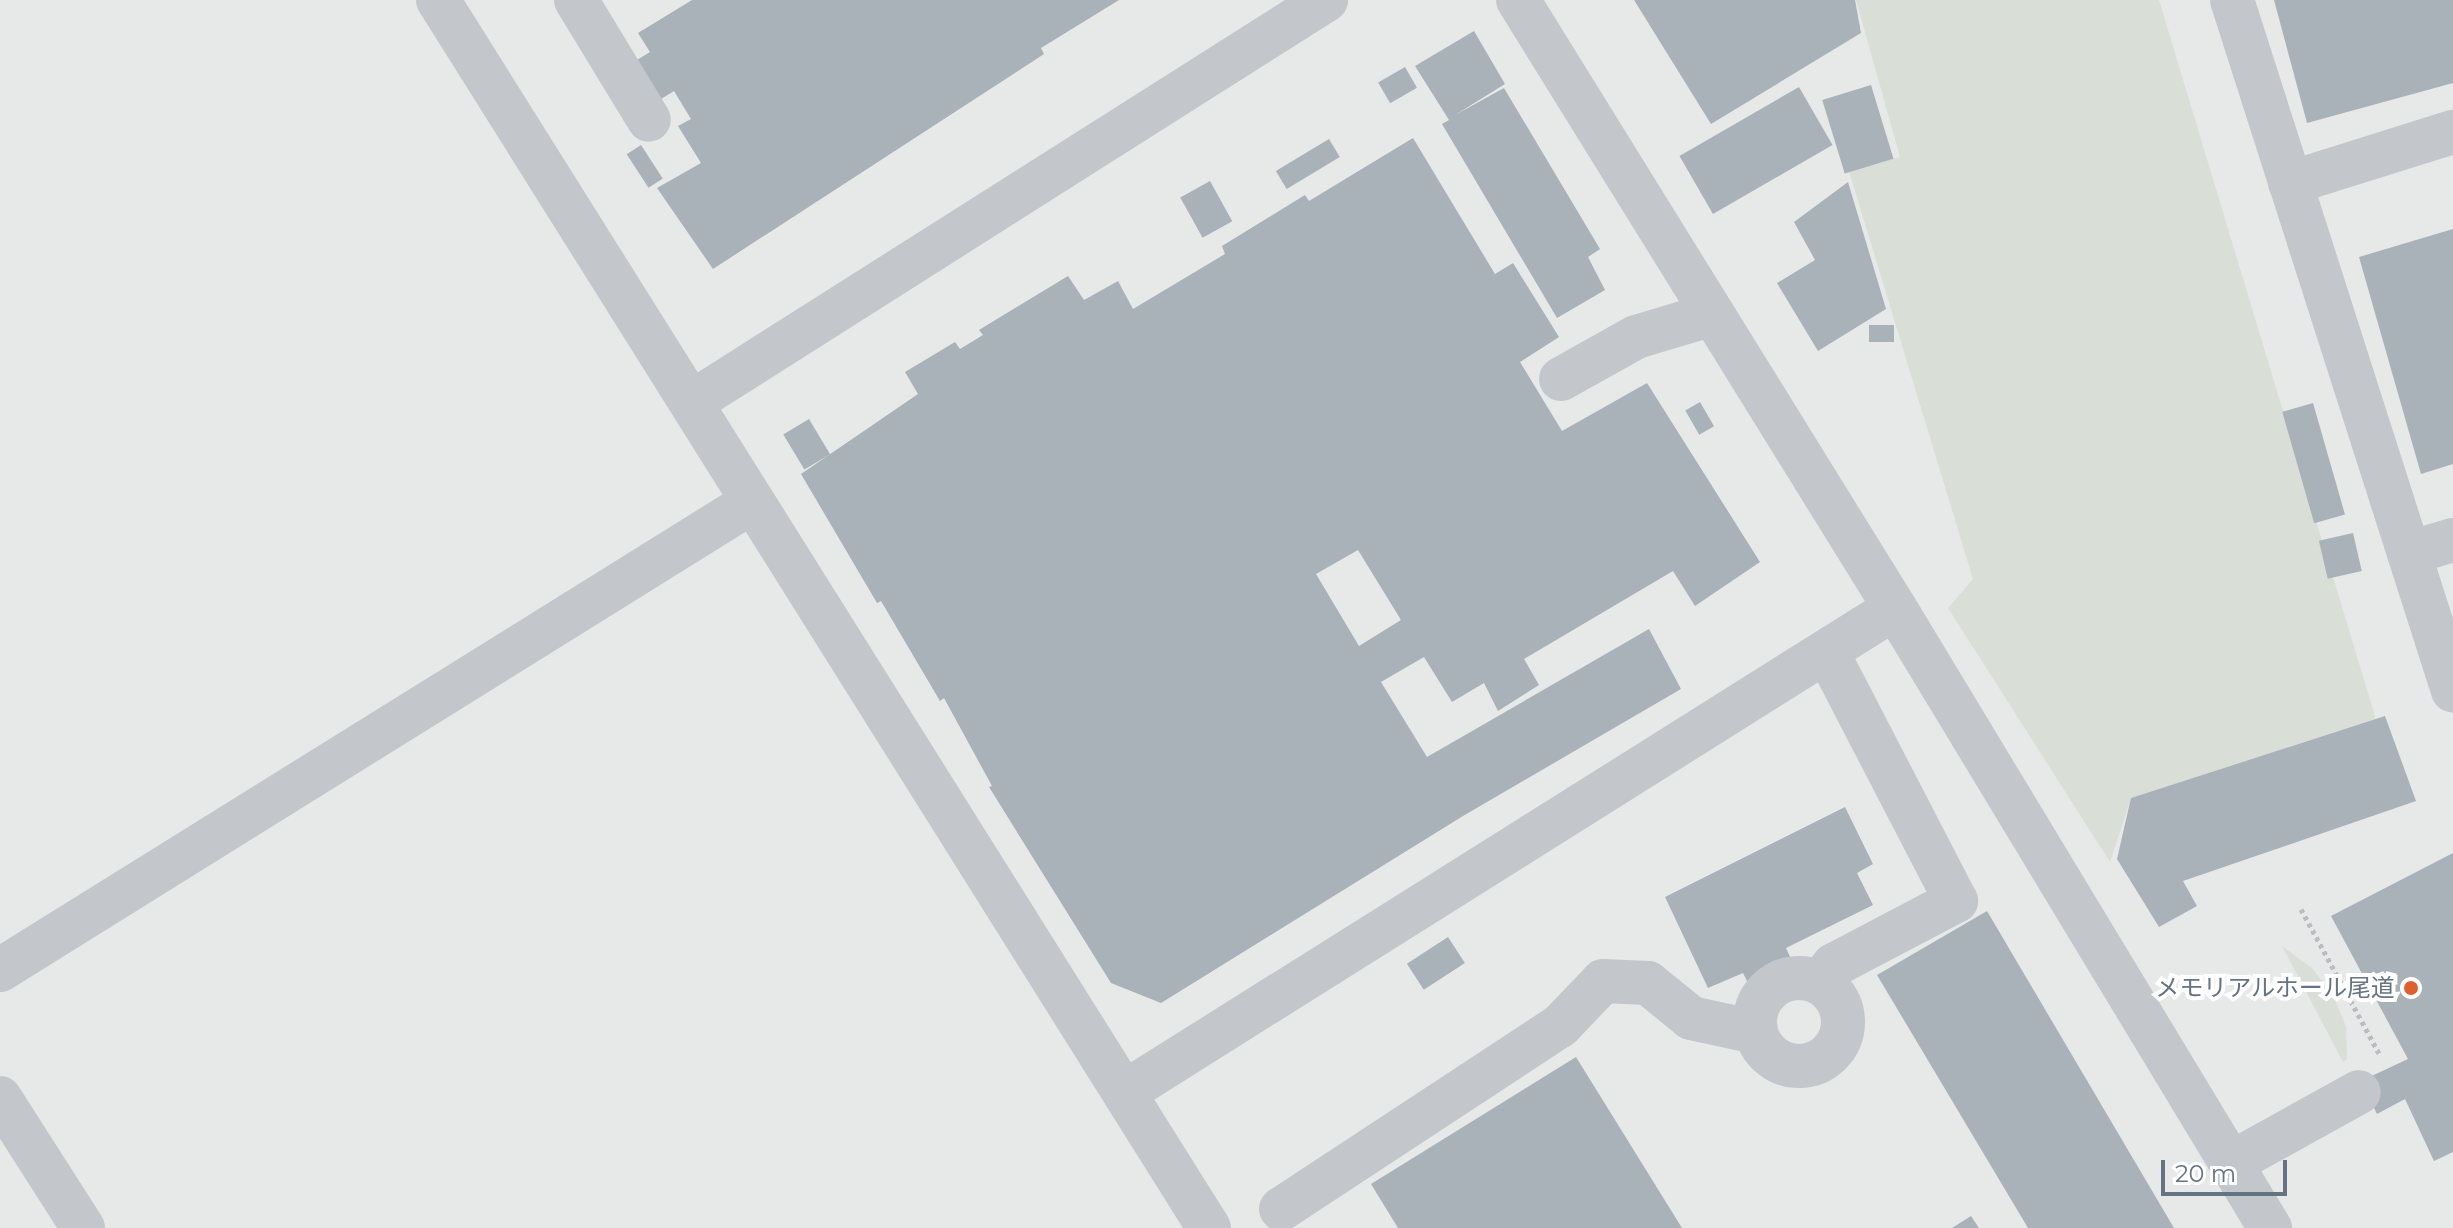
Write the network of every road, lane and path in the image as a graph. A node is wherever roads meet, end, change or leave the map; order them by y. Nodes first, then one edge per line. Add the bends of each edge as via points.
1 (438, 0) edge
2 (576, 0) edge
3 (1326, 0) edge
4 (1518, 0) edge
5 (2232, 0) edge
6 (649, 120) dead end
7 (2453, 132) edge
8 (2290, 183) junction
9 (1713, 314) junction
10 (1561, 379) dead end
11 (692, 402) junction
12 (752, 502) junction
13 (2453, 540) edge
14 (2409, 553) junction
15 (1895, 608) junction
16 (1827, 652) junction
17 (2453, 691) edge
18 (2301, 909) dead end
19 (0, 970) edge
20 (1820, 982) junction
21 (1756, 1032) junction
22 (1125, 1092) junction
23 (2359, 1092) joint
24 (0, 1098) edge
25 (2231, 1163) junction
26 (1281, 1209) dead end
27 (83, 1228) edge
28 (1209, 1228) edge
29 (2270, 1228) edge

1 - 11 street
2 - 6 street
3 - 11 street
4 - 9 street
5 - 8 street
7 - 8 street
8 - 14 street
9 - 10 street via 1636,337
9 - 15 street
11 - 12 street
12 - 19 street
12 - 22 street
13 - 14 street
14 - 17 street
15 - 16 street
15 - 25 street
16 - 20 street via 1956,901 1834,965
16 - 22 street
18 - 23 path via 2382,1058 2351,1079
20 - 21 street via 1778,982 1758,1003
20 - 21 street via 1841,1003 1844,1018 1837,1046 1827,1057 1799,1066 1784,1064 1761,1046
21 - 26 street via 1691,1018 1648,983 1603,981 1560,1026
22 - 28 street
23 - 25 street
24 - 27 street
25 - 29 street

